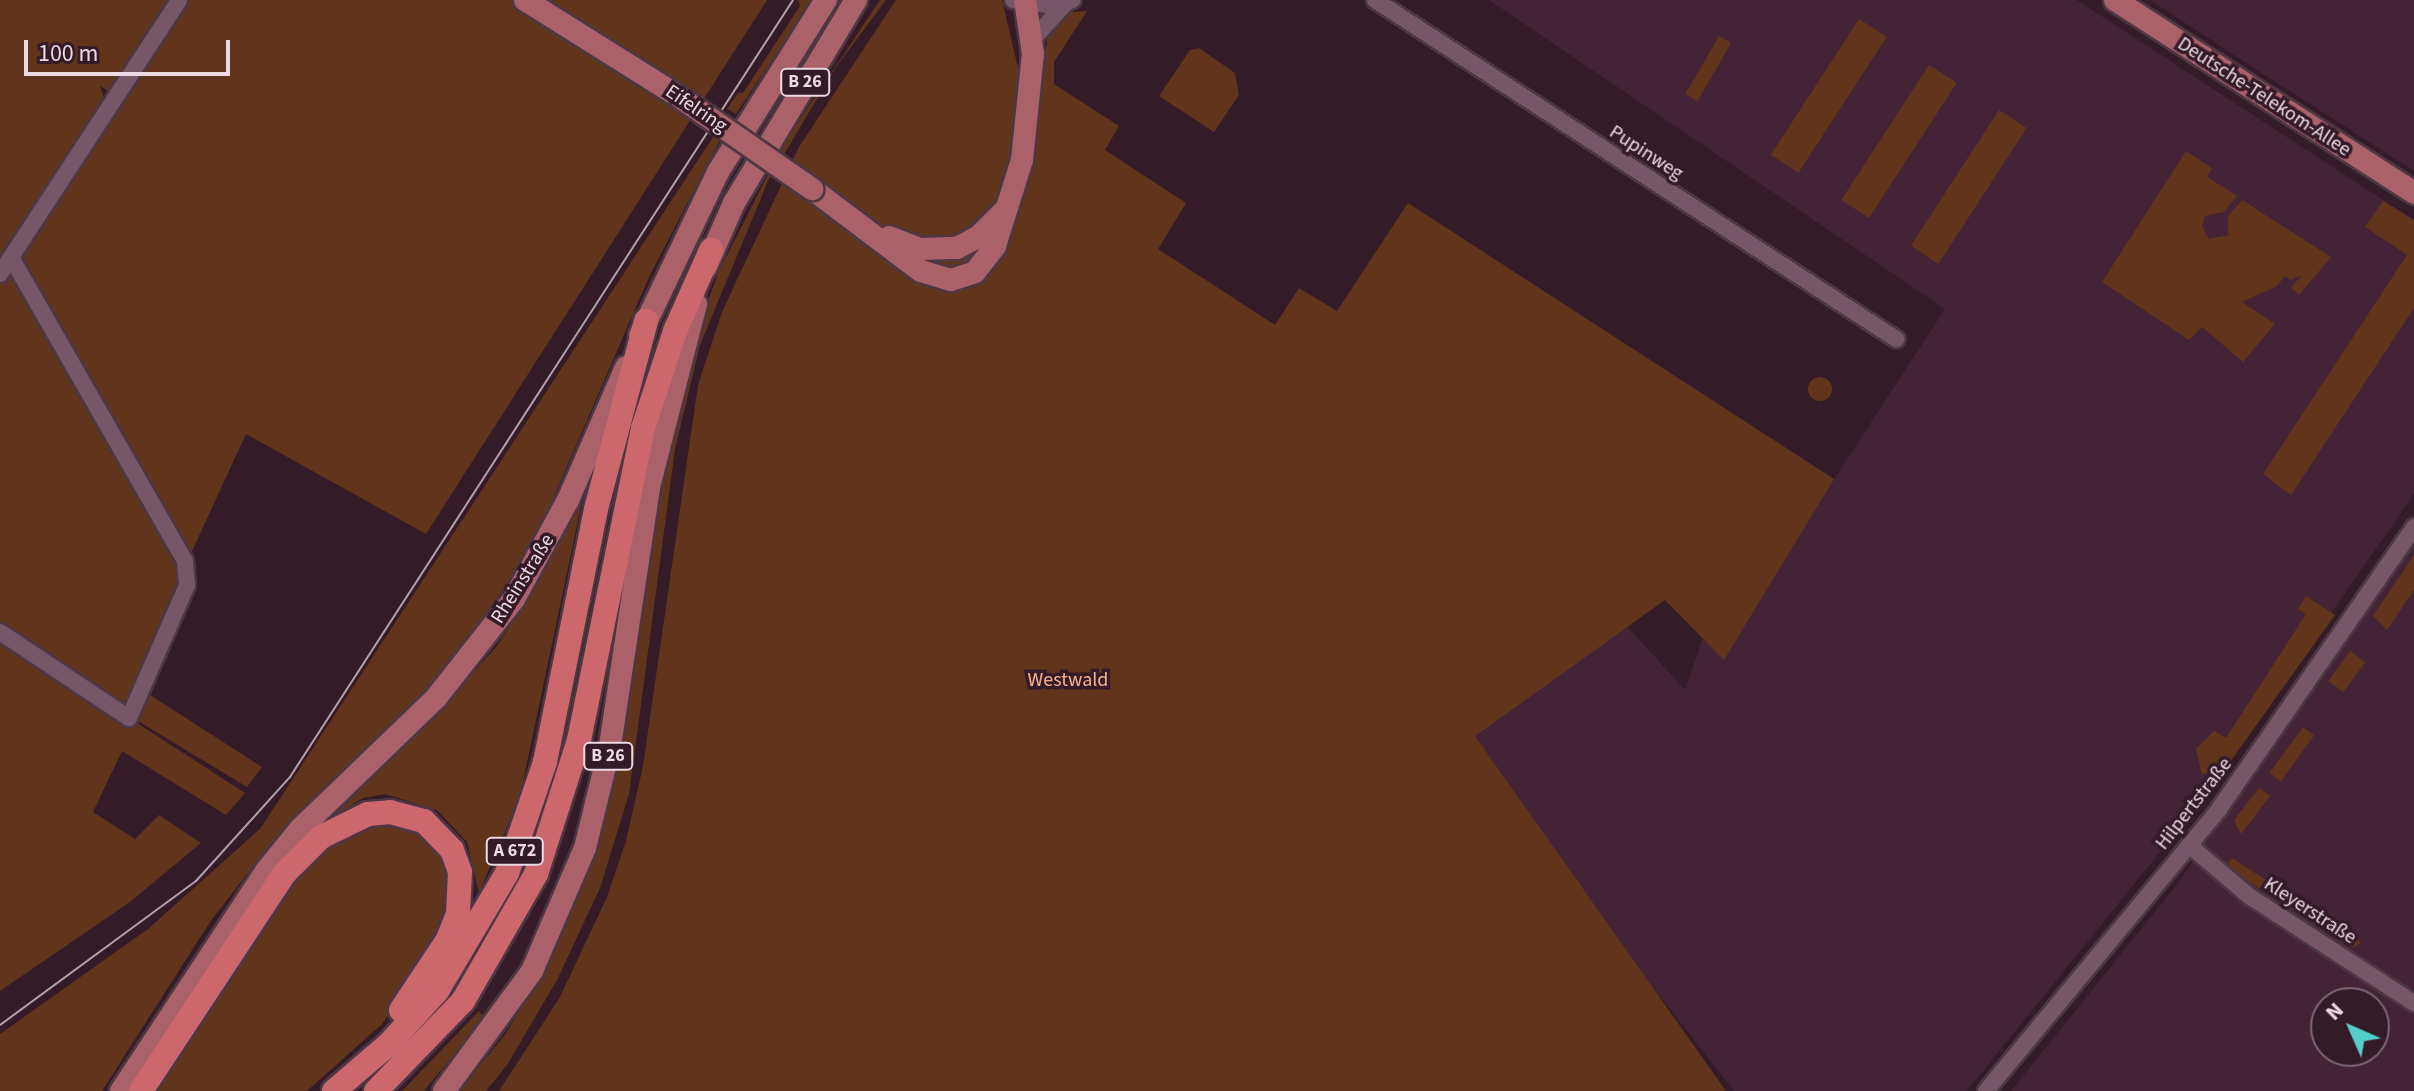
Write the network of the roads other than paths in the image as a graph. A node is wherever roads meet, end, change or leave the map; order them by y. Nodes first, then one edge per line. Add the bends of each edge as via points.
1 (179, 0) edge
2 (525, 0) edge
3 (826, 0) edge
4 (1071, 0) edge
5 (1375, 0) edge
6 (2115, 0) edge
7 (856, 1) edge
8 (1019, 1) edge
9 (1033, 39) junction
10 (1030, 97) junction
11 (2414, 193) edge
12 (1013, 198) junction
13 (862, 223) junction
14 (711, 250) junction
15 (11, 257) junction
16 (0, 274) edge
17 (646, 321) junction
18 (1896, 339) dead end
19 (2414, 527) edge
20 (0, 632) edge
21 (2189, 845) junction
22 (2414, 1003) edge
23 (121, 1091) edge
24 (141, 1091) edge
25 (325, 1091) edge
26 (334, 1091) edge
27 (376, 1091) edge
28 (444, 1091) edge
29 (1986, 1091) edge

1 - 15 street
2 - 13 main road, Eifelring, bridge via 681,98
3 - 17 main road, Rheinstraße / B 26 via 718,172
4 - 8 street
4 - 9 street
5 - 18 street, Pupinweg
6 - 11 main road, Deutsche-Telekom-Allee
7 - 14 main road, B 26 via 772,135
8 - 9 main road, Eifelring
8 - 10 main road, Eifelring
9 - 10 main road, Eifelring
10 - 12 main road, Eifelring
12 - 13 main road, Eifelring via 990,227 957,248 921,249
12 - 13 main road, Eifelring via 991,255 958,280 921,271
14 - 27 highway, A 672 via 675,331 643,428 579,740 536,874 463,1001
14 - 28 main road, B 26 via 649,487 610,746 585,848 532,971
15 - 16 street
15 - 20 street via 185,561 187,585 129,718
17 - 23 main road, Rheinstraße / B 26 via 568,500 514,599 436,698 300,829 266,871
17 - 26 highway, A 672 via 596,509 545,762 512,860 467,948 437,991 389,1044
19 - 21 street, Hilpertstraße via 2297,701
21 - 22 street, Kleyerstraße via 2249,896
21 - 29 street, Hilpertstraße
24 - 25 highway via 265,901 303,853 321,837 368,814 408,814 438,831 452,850 460,872 458,914 432,969 387,1027

